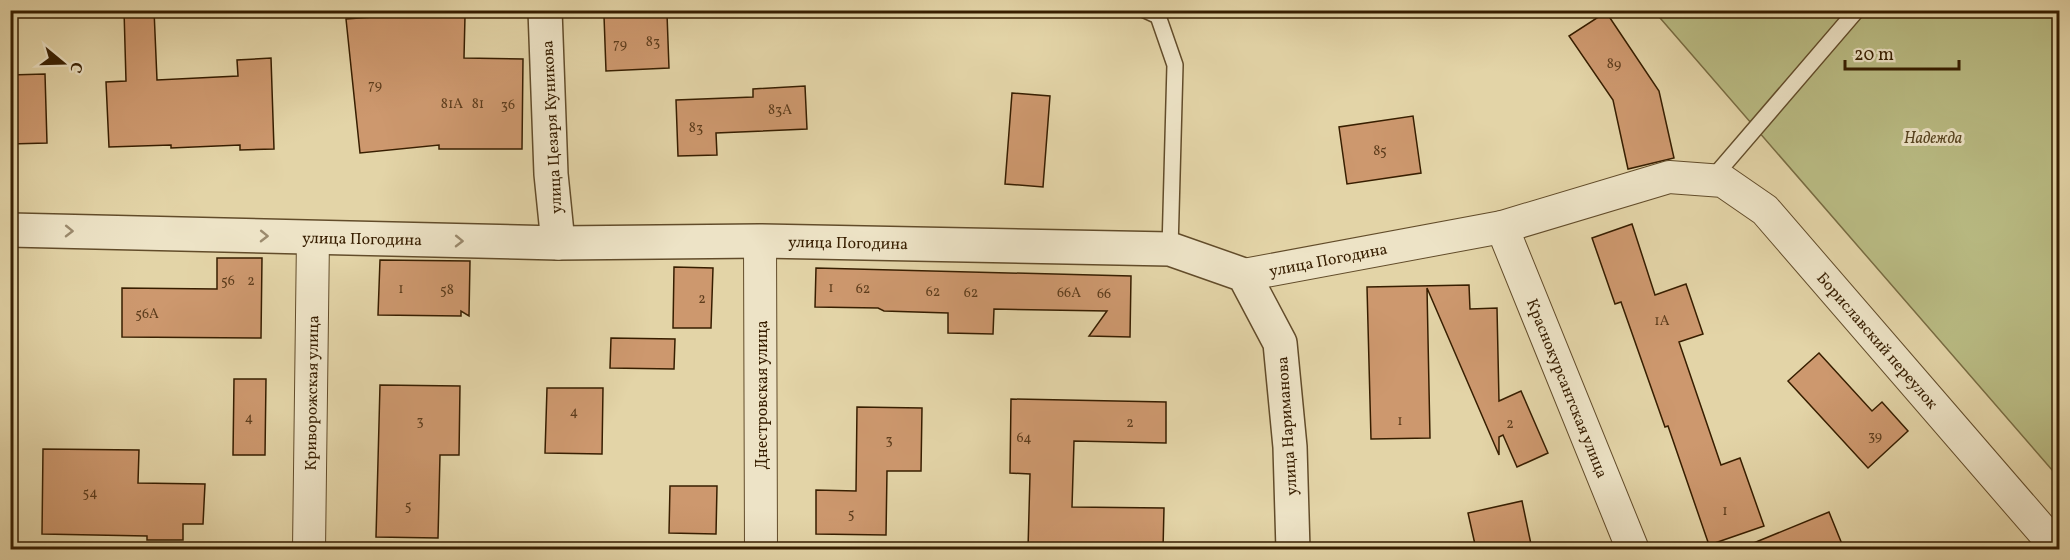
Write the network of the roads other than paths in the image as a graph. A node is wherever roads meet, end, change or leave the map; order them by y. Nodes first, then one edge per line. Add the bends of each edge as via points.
1 (545, 10) edge
2 (1145, 10) edge
3 (1857, 10) edge
4 (1669, 177) joint
5 (1711, 180) junction
6 (1502, 227) junction
7 (10, 230) edge
8 (313, 237) junction
9 (760, 241) junction
10 (558, 243) junction
11 (1170, 249) junction
12 (1244, 275) junction
13 (309, 549) edge
14 (761, 549) edge
15 (1293, 549) edge
16 (1633, 549) edge
17 (2059, 549) edge

1 - 10 street, улица Цезаря Куникова via 551,174
2 - 11 lane via 1158,16 1175,65
3 - 5 lane
4 - 5 street, Бориславский переулок
4 - 6 street, улица Погодина
5 - 17 street, Бориславский переулок via 1723,181 1765,210
6 - 12 street, улица Погодина
6 - 16 street, Краснокурсантская улица
7 -> 8 street, улица Погодина
8 -> 10 street, улица Погодина
8 - 13 street, Криворожская улица
9 - 10 street, улица Погодина
9 - 11 street, улица Погодина
9 - 14 street, Днестровская улица
11 - 12 street, улица Погодина
12 - 15 street, улица Нариманова via 1280,343 1290,447

